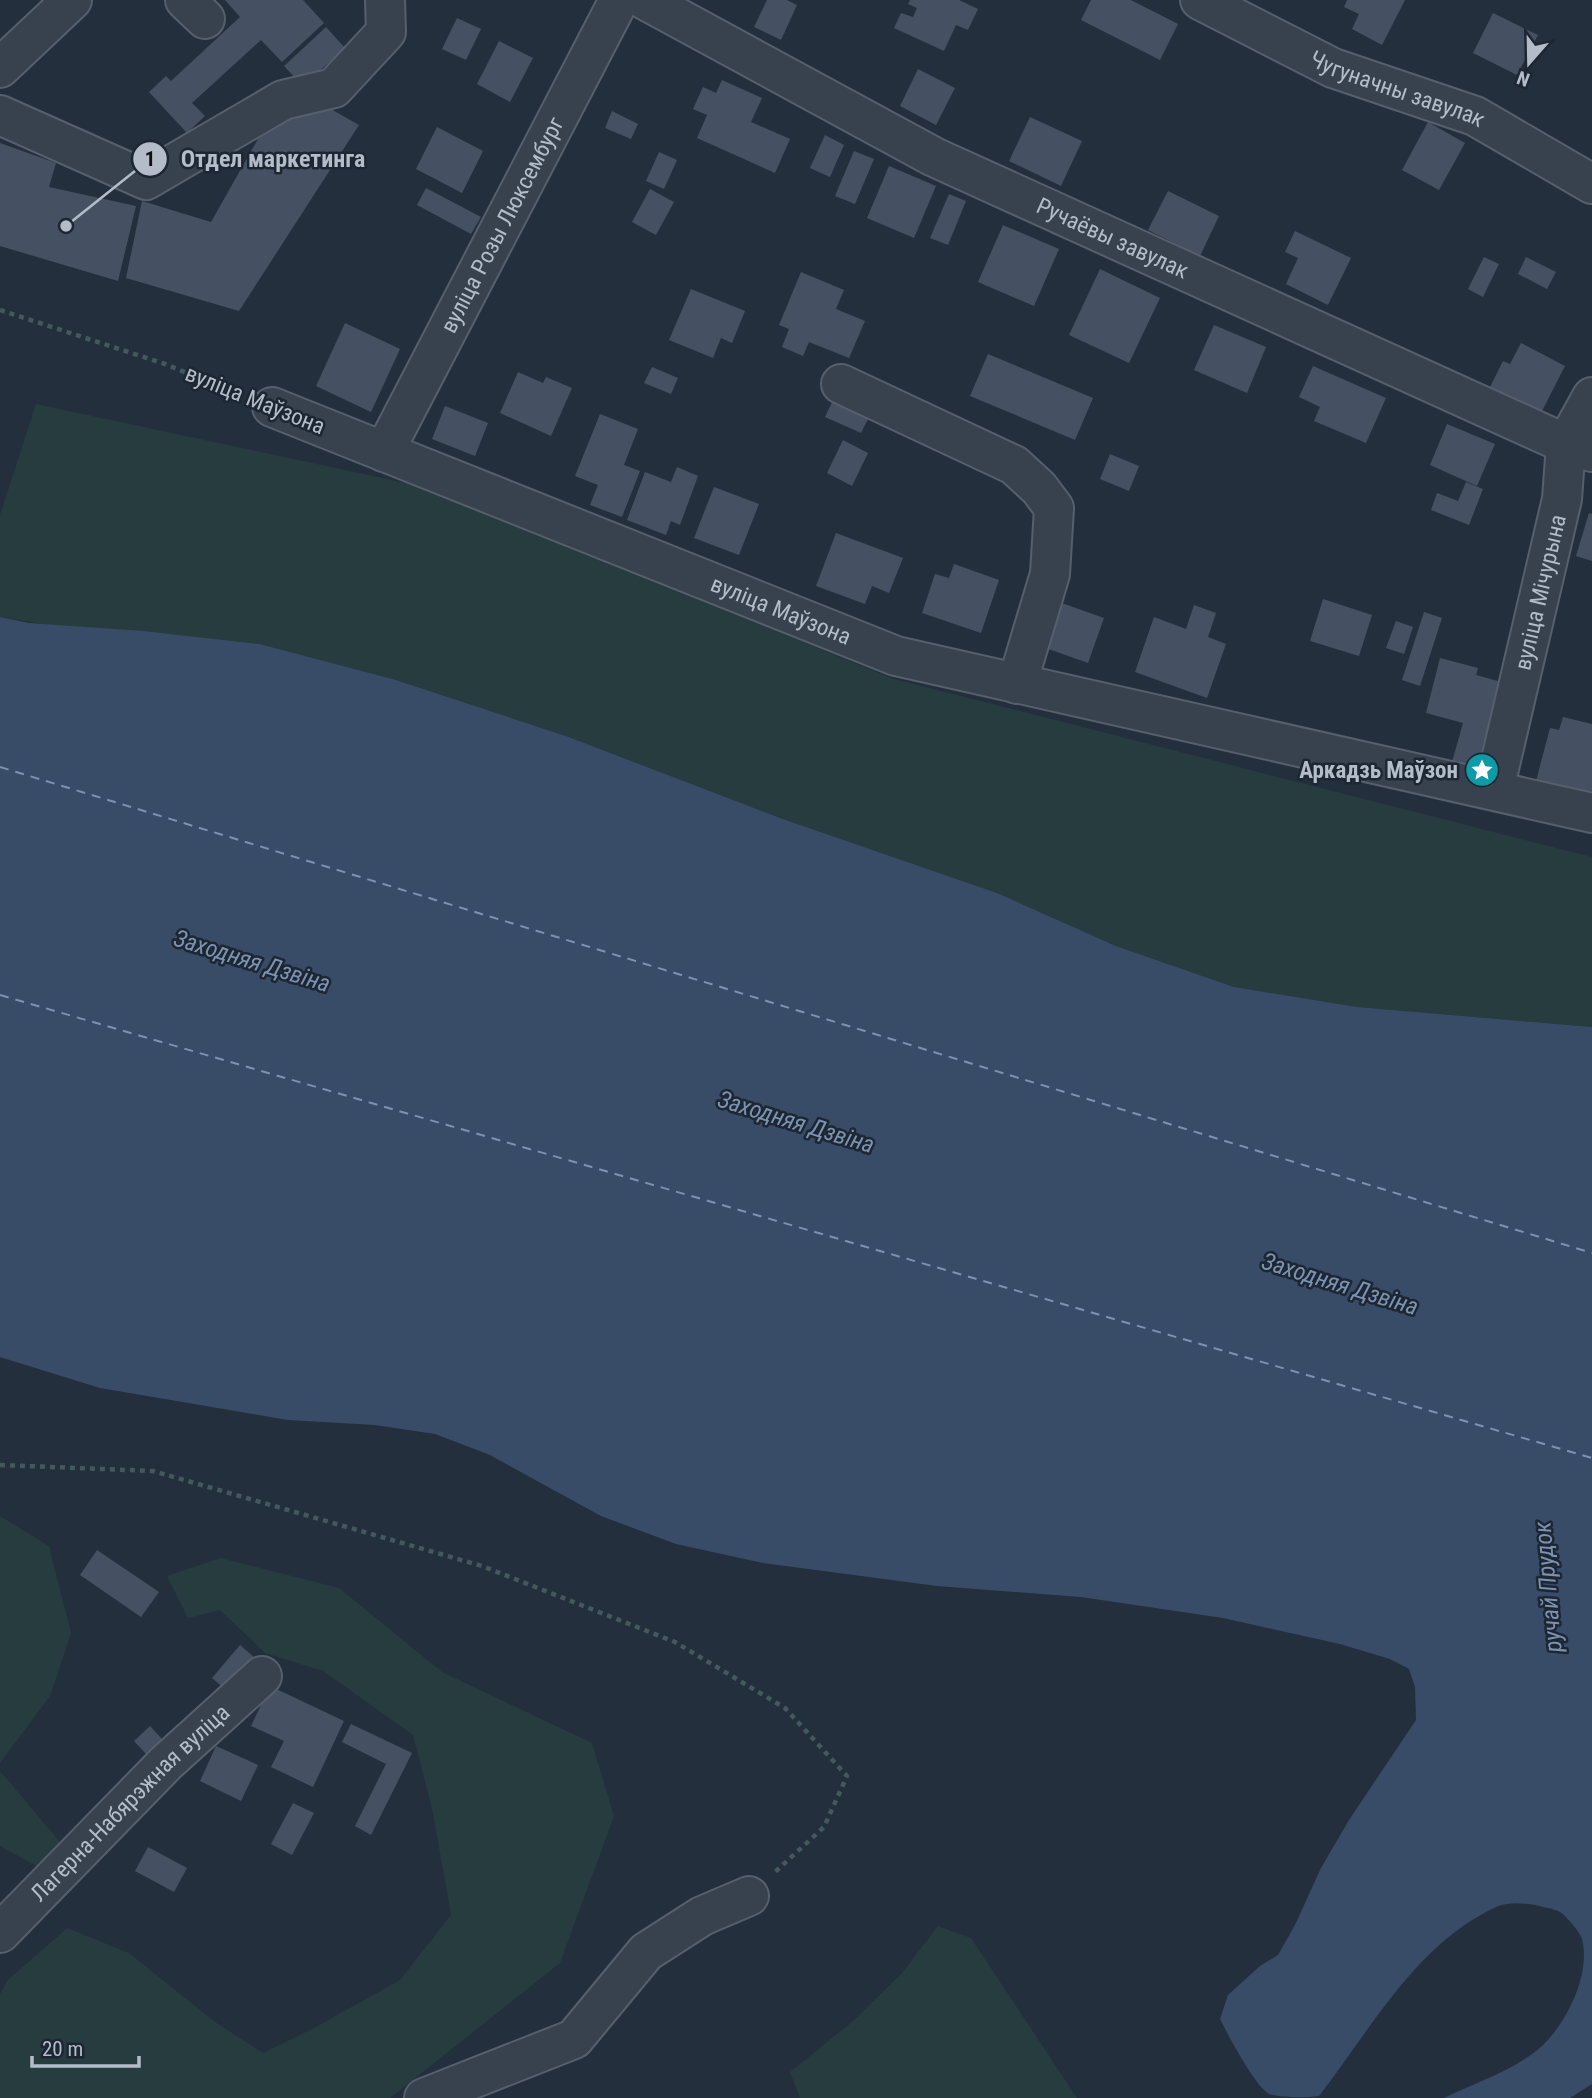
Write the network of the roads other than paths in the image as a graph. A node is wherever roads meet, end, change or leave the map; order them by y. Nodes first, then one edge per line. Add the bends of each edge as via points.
1 (72, 0) edge
2 (385, 0) edge
3 (619, 0) edge
4 (645, 0) edge
5 (1200, 0) edge
6 (0, 68) edge
7 (0, 115) edge
8 (1592, 184) edge
9 (841, 384) dead end
10 (1592, 397) edge
11 (272, 407) road end
12 (1579, 448) edge
13 (384, 452) junction
14 (1017, 684) junction
15 (1494, 790) junction
16 (1592, 813) edge
17 (262, 1676) dead end
18 (749, 1896) road end
19 (0, 1933) edge
20 (424, 2098) edge

1 - 6 street
2 - 7 street via 386,32 334,88 283,100 146,180
3 - 13 street, вуліца Розы Люксембург
4 - 12 street, Ручаёвы завулак via 934,157
5 - 8 street, Чугуначны завулак via 1333,68 1475,116
9 - 14 street via 1014,466 1054,508 1050,574
10 - 12 street, вуліца Мічурына
11 - 13 street, вуліца Маўзона
12 - 15 street, вуліца Мічурына via 1562,499
13 - 14 street, вуліца Маўзона via 896,656
14 - 15 street, вуліца Маўзона
15 - 16 street, вуліца Маўзона
17 - 19 street, Лагерна-Набярэжная вуліца via 166,1763
18 - 20 street via 702,1916 646,1952 575,2039

